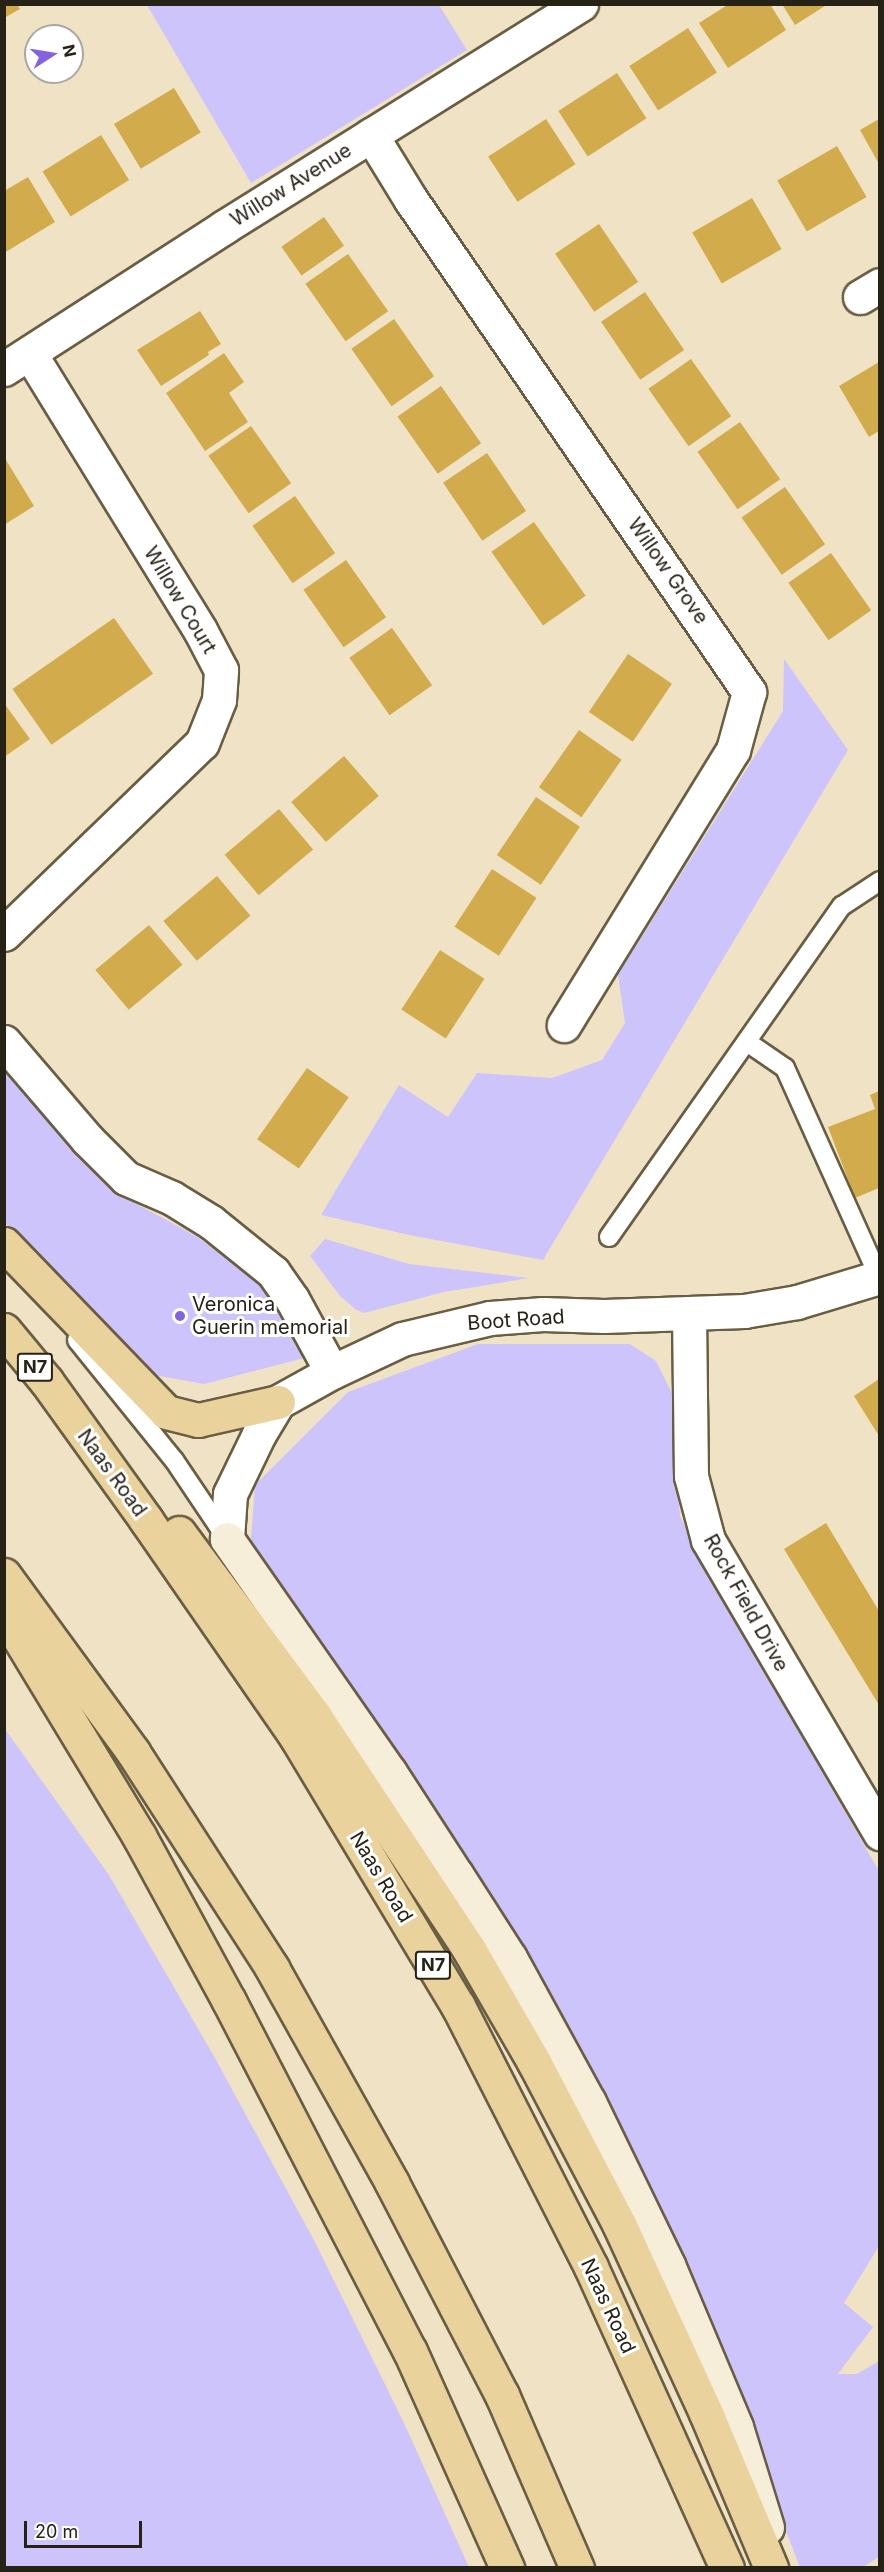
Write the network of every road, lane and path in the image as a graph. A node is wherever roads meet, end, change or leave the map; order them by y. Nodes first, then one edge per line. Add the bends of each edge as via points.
1 (581, 4) edge
2 (371, 135) junction
3 (17, 362) edge
4 (879, 881) edge
5 (4, 934) edge
6 (564, 1025) dead end
7 (4, 1042) edge
8 (747, 1042) junction
9 (609, 1237) dead end
10 (4, 1244) edge
11 (4, 1250) edge
12 (879, 1277) edge
13 (689, 1313) junction
14 (4, 1330) edge
15 (332, 1372) junction
16 (278, 1402) junction
17 (63, 1406) junction
18 (227, 1539) junction
19 (4, 1575) edge
20 (4, 1613) edge
21 (879, 1833) edge
22 (507, 2568) edge
23 (578, 2568) edge
24 (727, 2568) edge
25 (771, 2568) edge
26 (780, 2568) edge

1 - 2 street, Willow Avenue
2 - 3 street, Willow Avenue
2 - 6 street, Willow Grove via 411,200 749,692 733,750
3 - 5 street, Willow Court via 200,630 221,670 219,700 202,743
4 - 8 lane via 842,906
7 - 15 street via 126,1178 172,1198 212,1222 273,1272
8 - 9 lane
8 - 12 lane via 785,1068
10 - 16 highway via 166,1412 198,1419
11 - 18 lane, N7 via 174,1460
12 - 13 street, Boot Road via 797,1302 744,1311
13 - 15 street, Boot Road via 490,1318 402,1339
13 - 21 street, Rock Field Drive via 691,1476 708,1540
14 - 17 highway, Naas Road / N7
15 - 16 street, Boot Road
16 - 18 street via 230,1494
17 - 24 highway, Naas Road / N7 via 295,1735 458,2006 591,2267
17 - 25 highway via 130,1475 199,1556 314,1715 470,1951 534,2062 620,2226 706,2413
18 - 26 main road via 456,1874 510,1958 589,2102 668,2265 736,2427
19 - 23 highway via 133,1752 272,1968 392,2183 502,2395
20 - 22 highway via 139,1836 229,2001 410,2351

